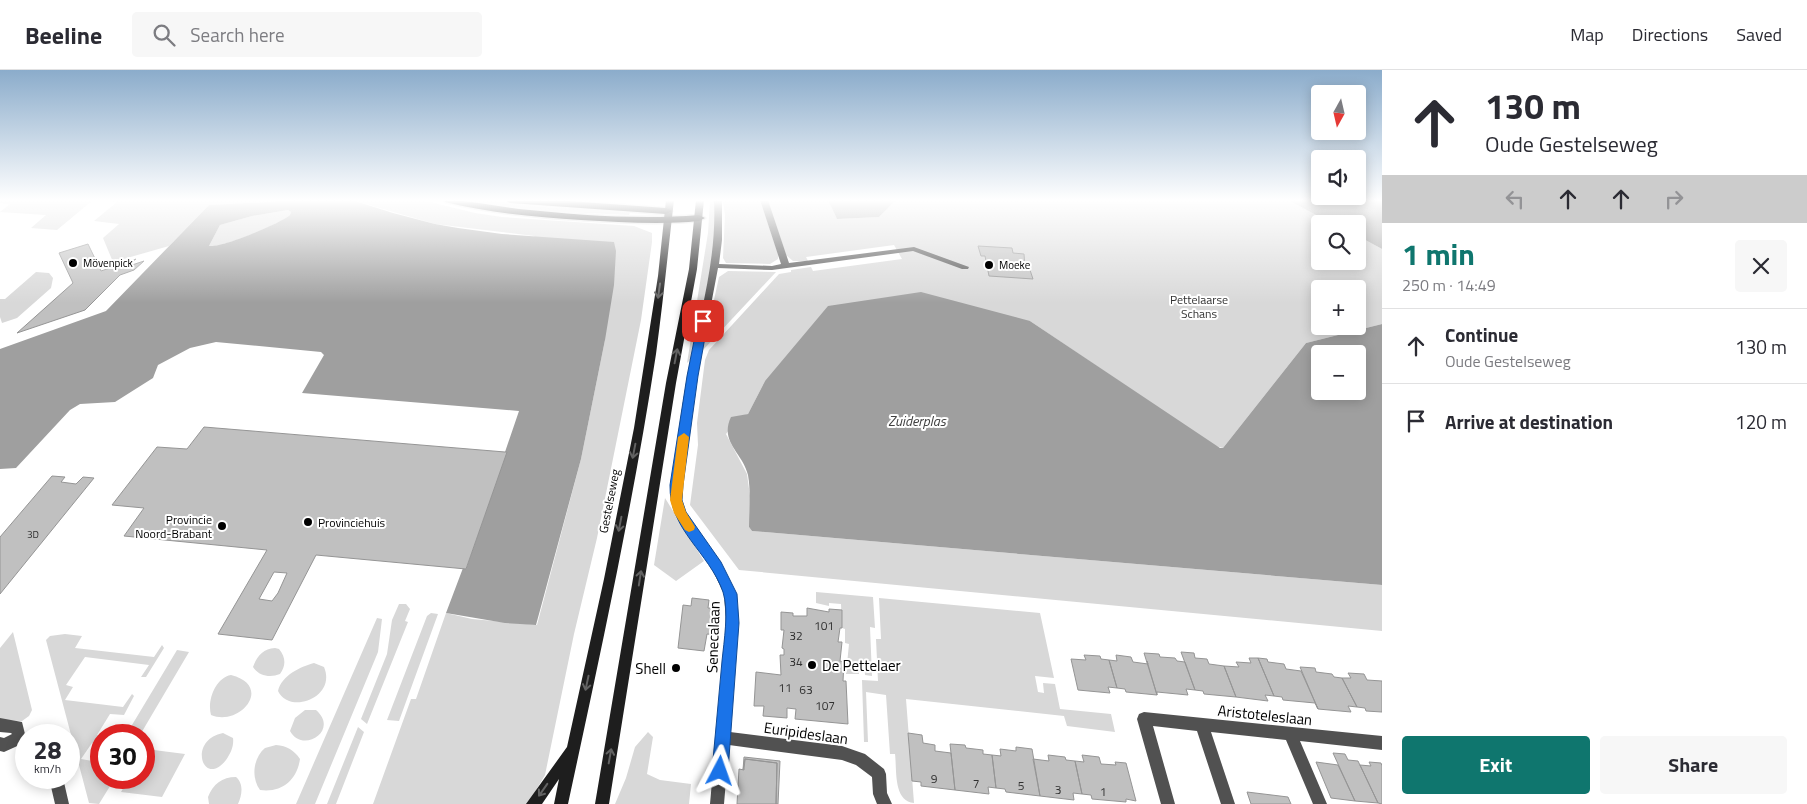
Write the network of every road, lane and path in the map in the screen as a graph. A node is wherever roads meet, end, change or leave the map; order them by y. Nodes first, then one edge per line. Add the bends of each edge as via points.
1 (667, 234) edge
2 (697, 234) edge
3 (720, 234) edge
4 (775, 234) edge
5 (922, 242) dead end
6 (914, 249) junction
7 (716, 266) junction
8 (786, 266) junction
9 (965, 267) dead end
10 (1201, 724) junction
11 (0, 725) edge
12 (15, 727) edge
13 (1290, 734) junction
14 (723, 738) junction
15 (15, 742) edge
16 (1382, 743) edge
17 (0, 744) edge
18 (573, 747) junction
19 (59, 789) edge
20 (62, 804) edge
21 (533, 804) edge
22 (561, 804) edge
23 (602, 804) edge
24 (717, 804) edge
25 (885, 804) edge
26 (1168, 804) edge
27 (1228, 804) edge
28 (1320, 804) edge

1 -> 18 main road, Gestelseweg via 640,422
23 -> 2 main road
3 - 7 street, Senecalaan
4 - 8 street
5 - 6 street
6 - 8 street
6 - 9 street
7 - 8 street
7 - 14 street, Senecalaan via 695,358 676,500 680,513 716,566 730,594 732,623
10 - 13 street, Aristoteleslaan
10 - 26 street, Aristoteleslaan via 1144,719
10 - 27 street
11 - 12 street
13 - 16 street, Aristoteleslaan
13 - 28 street
14 - 24 street, Senecalaan
14 - 25 street, Euripideslaan via 842,752 860,759 878,774 880,794
15 - 17 street
18 -> 21 main road
18 - 22 main road, Gestelseweg
19 - 20 street

